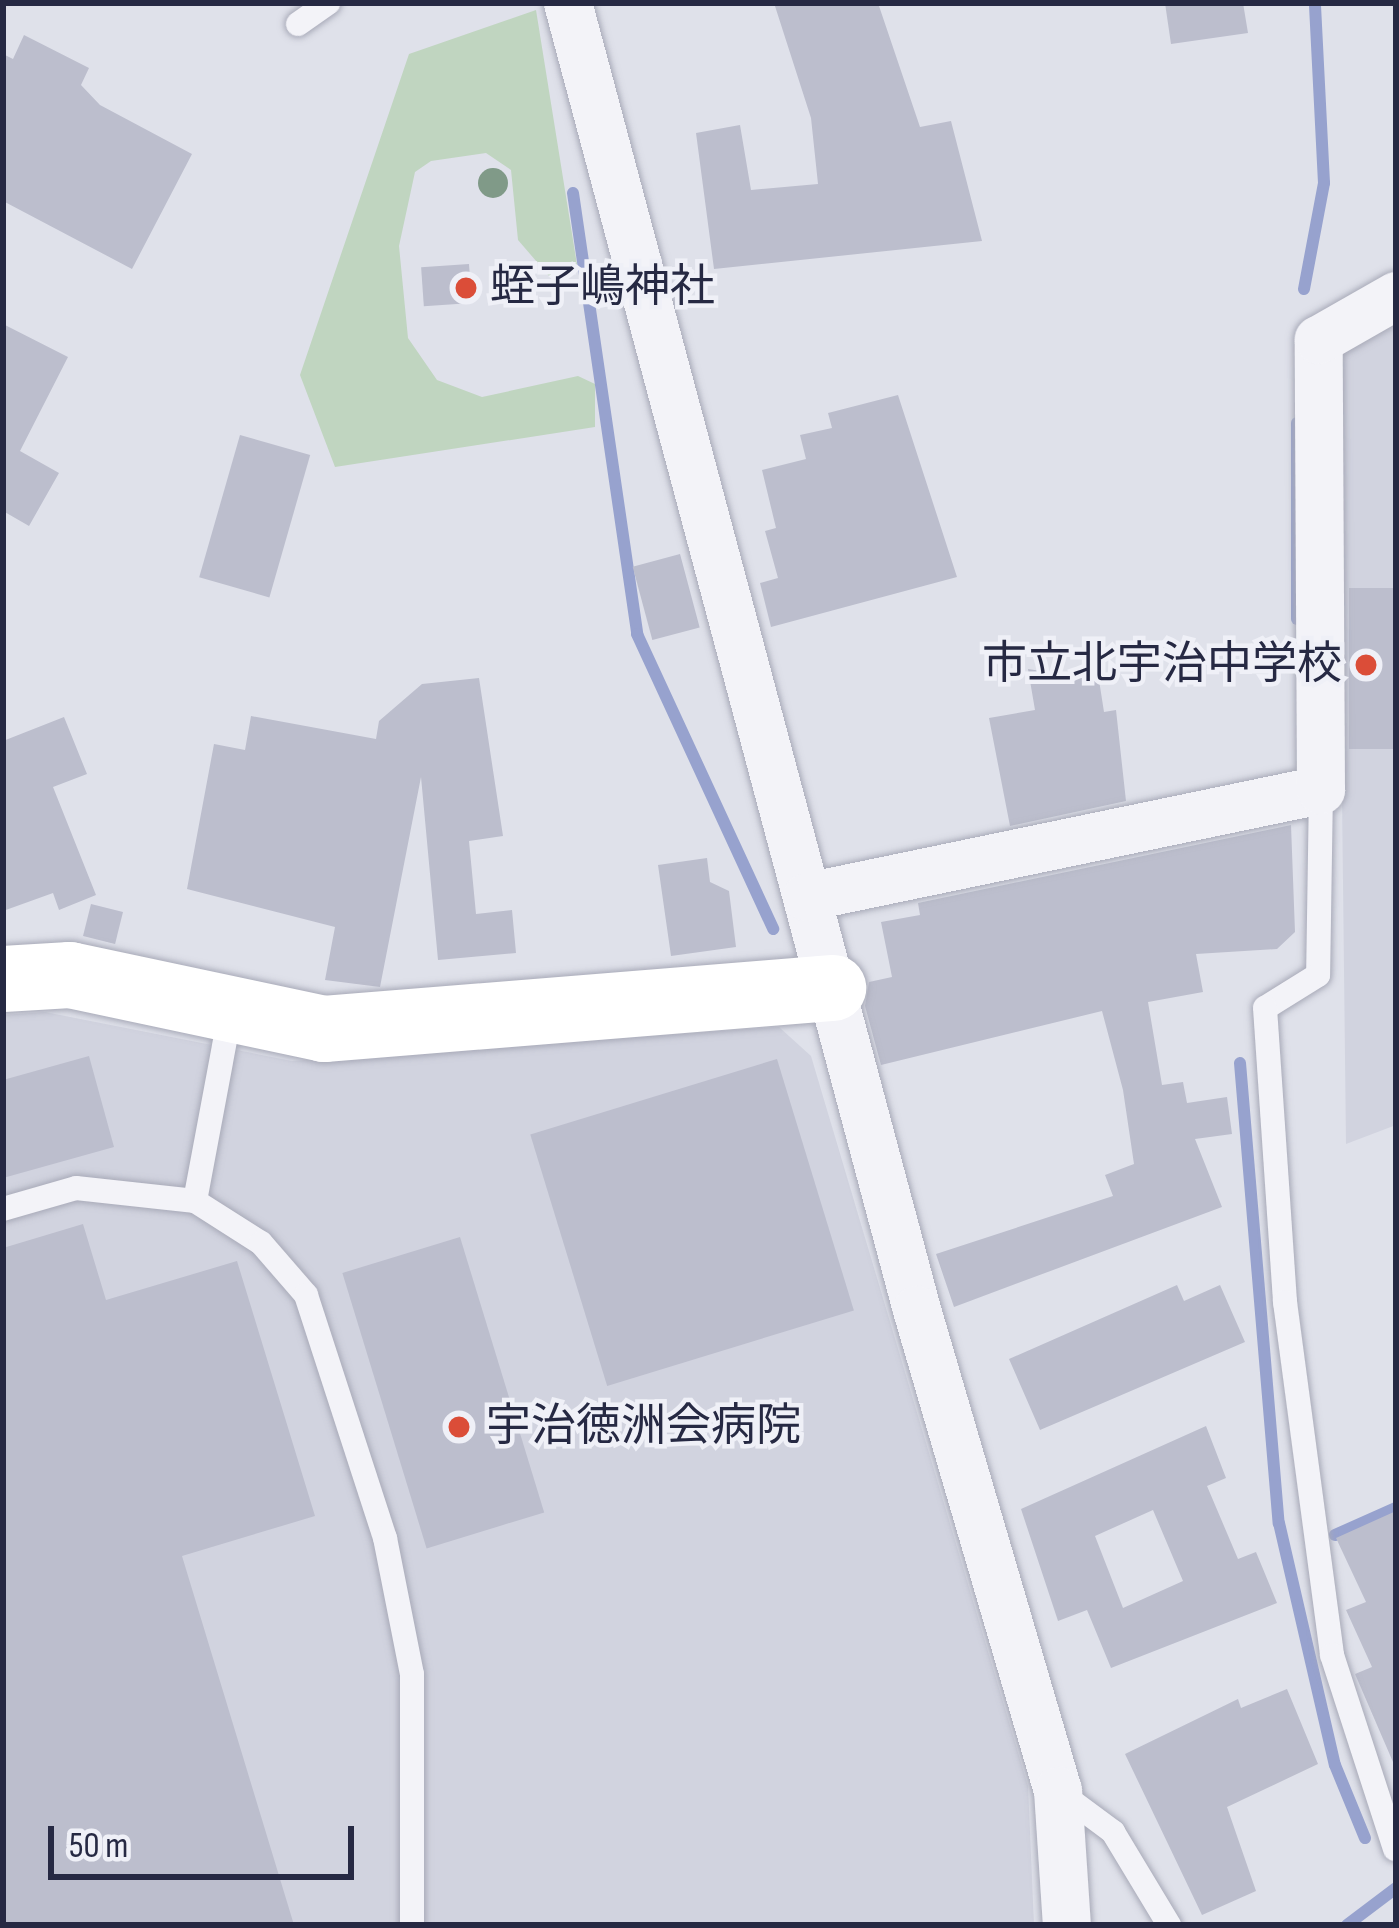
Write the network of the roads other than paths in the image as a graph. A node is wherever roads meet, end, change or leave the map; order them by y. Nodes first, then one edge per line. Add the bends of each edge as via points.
1 (328, 3) edge
2 (568, 3) edge
3 (298, 24) dead end
4 (1396, 296) edge
5 (1321, 790) junction
6 (807, 897) junction
7 (3, 979) edge
8 (833, 988) junction
9 (232, 1003) junction
10 (195, 1202) junction
11 (3, 1209) edge
12 (1058, 1791) junction
13 (1395, 1849) edge
14 (412, 1925) edge
15 (1067, 1925) edge
16 (1169, 1925) edge

1 - 3 lane
2 - 6 street
4 - 5 street via 1319,340
5 - 6 street
5 - 13 lane via 1318,974 1265,1008 1285,1302 1332,1655
6 - 8 street
7 - 9 street via 70,975
8 - 9 street via 324,1029
8 - 12 street
9 - 10 lane
10 - 11 lane via 76,1188
10 - 14 lane via 261,1243 306,1295 385,1538 412,1673
12 - 15 street
12 - 16 lane via 1113,1832

